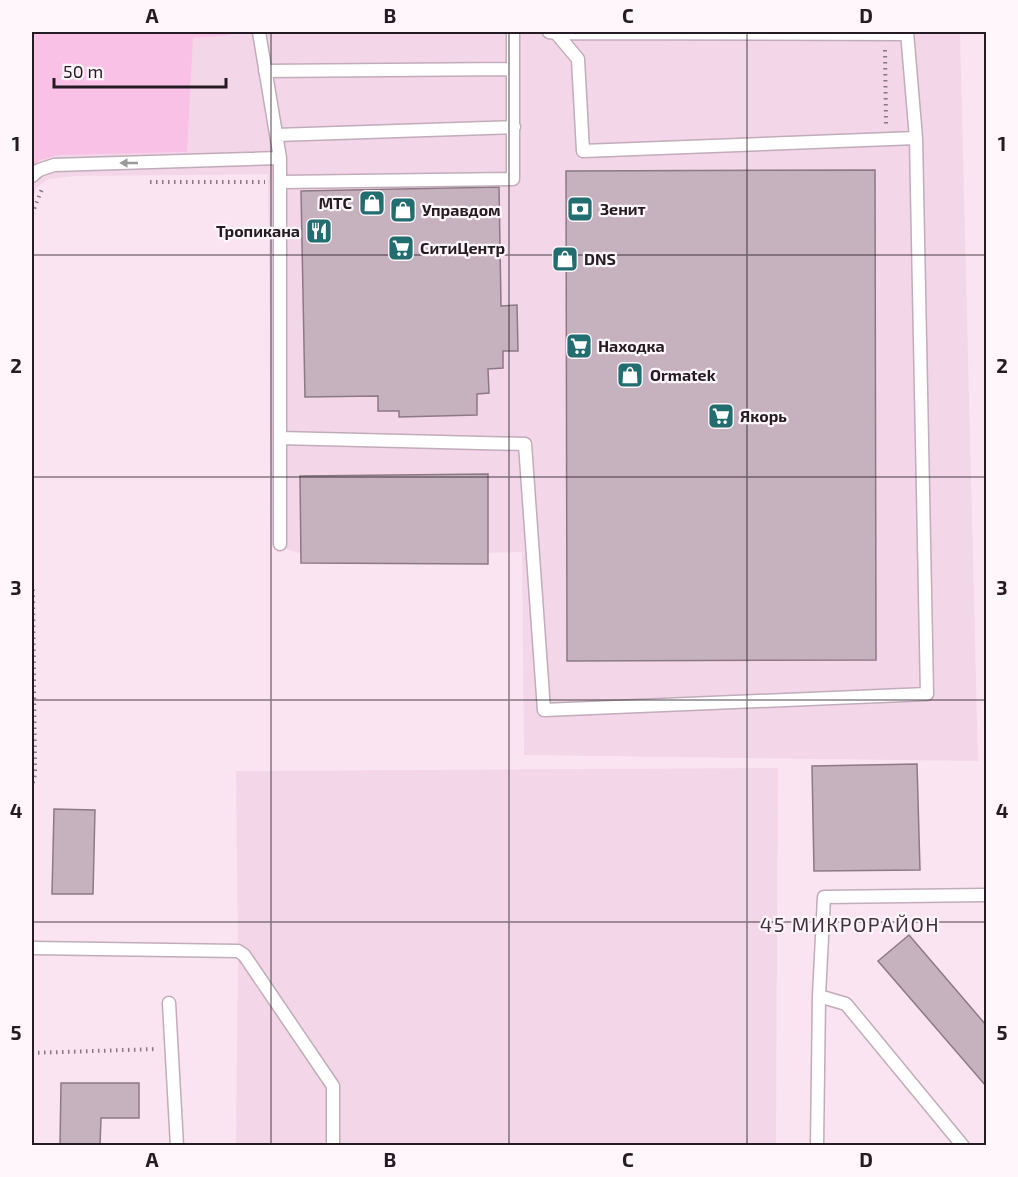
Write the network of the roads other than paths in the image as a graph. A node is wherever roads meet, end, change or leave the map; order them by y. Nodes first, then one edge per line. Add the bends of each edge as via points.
1 (259, 32) edge
2 (513, 32) edge
3 (553, 32) edge
4 (906, 33) edge
5 (513, 69) junction
6 (265, 71) junction
7 (513, 127) junction
8 (276, 135) junction
9 (916, 138) junction
10 (280, 158) junction
11 (32, 176) edge
12 (281, 182) junction
13 (280, 438) junction
14 (280, 544) dead end
15 (987, 895) edge
16 (32, 948) edge
17 (819, 996) junction
18 (170, 1003) dead end
19 (177, 1146) edge
20 (333, 1146) edge
21 (817, 1146) edge
22 (963, 1146) edge

1 - 6 lane
2 - 5 lane
3 - 4 lane
3 - 9 lane via 578,59 583,152
4 - 9 lane
5 - 6 lane
5 - 7 lane
6 - 8 lane
7 - 8 lane
7 - 12 lane via 513,179
8 - 10 lane
9 - 13 lane via 927,694 544,710 525,444
10 -> 11 lane via 54,165
10 - 12 lane
12 - 13 lane
13 - 14 lane
15 - 17 lane via 824,897
16 - 20 lane via 238,951 333,1086
17 - 21 lane
17 - 22 lane via 846,1004
18 - 19 lane

